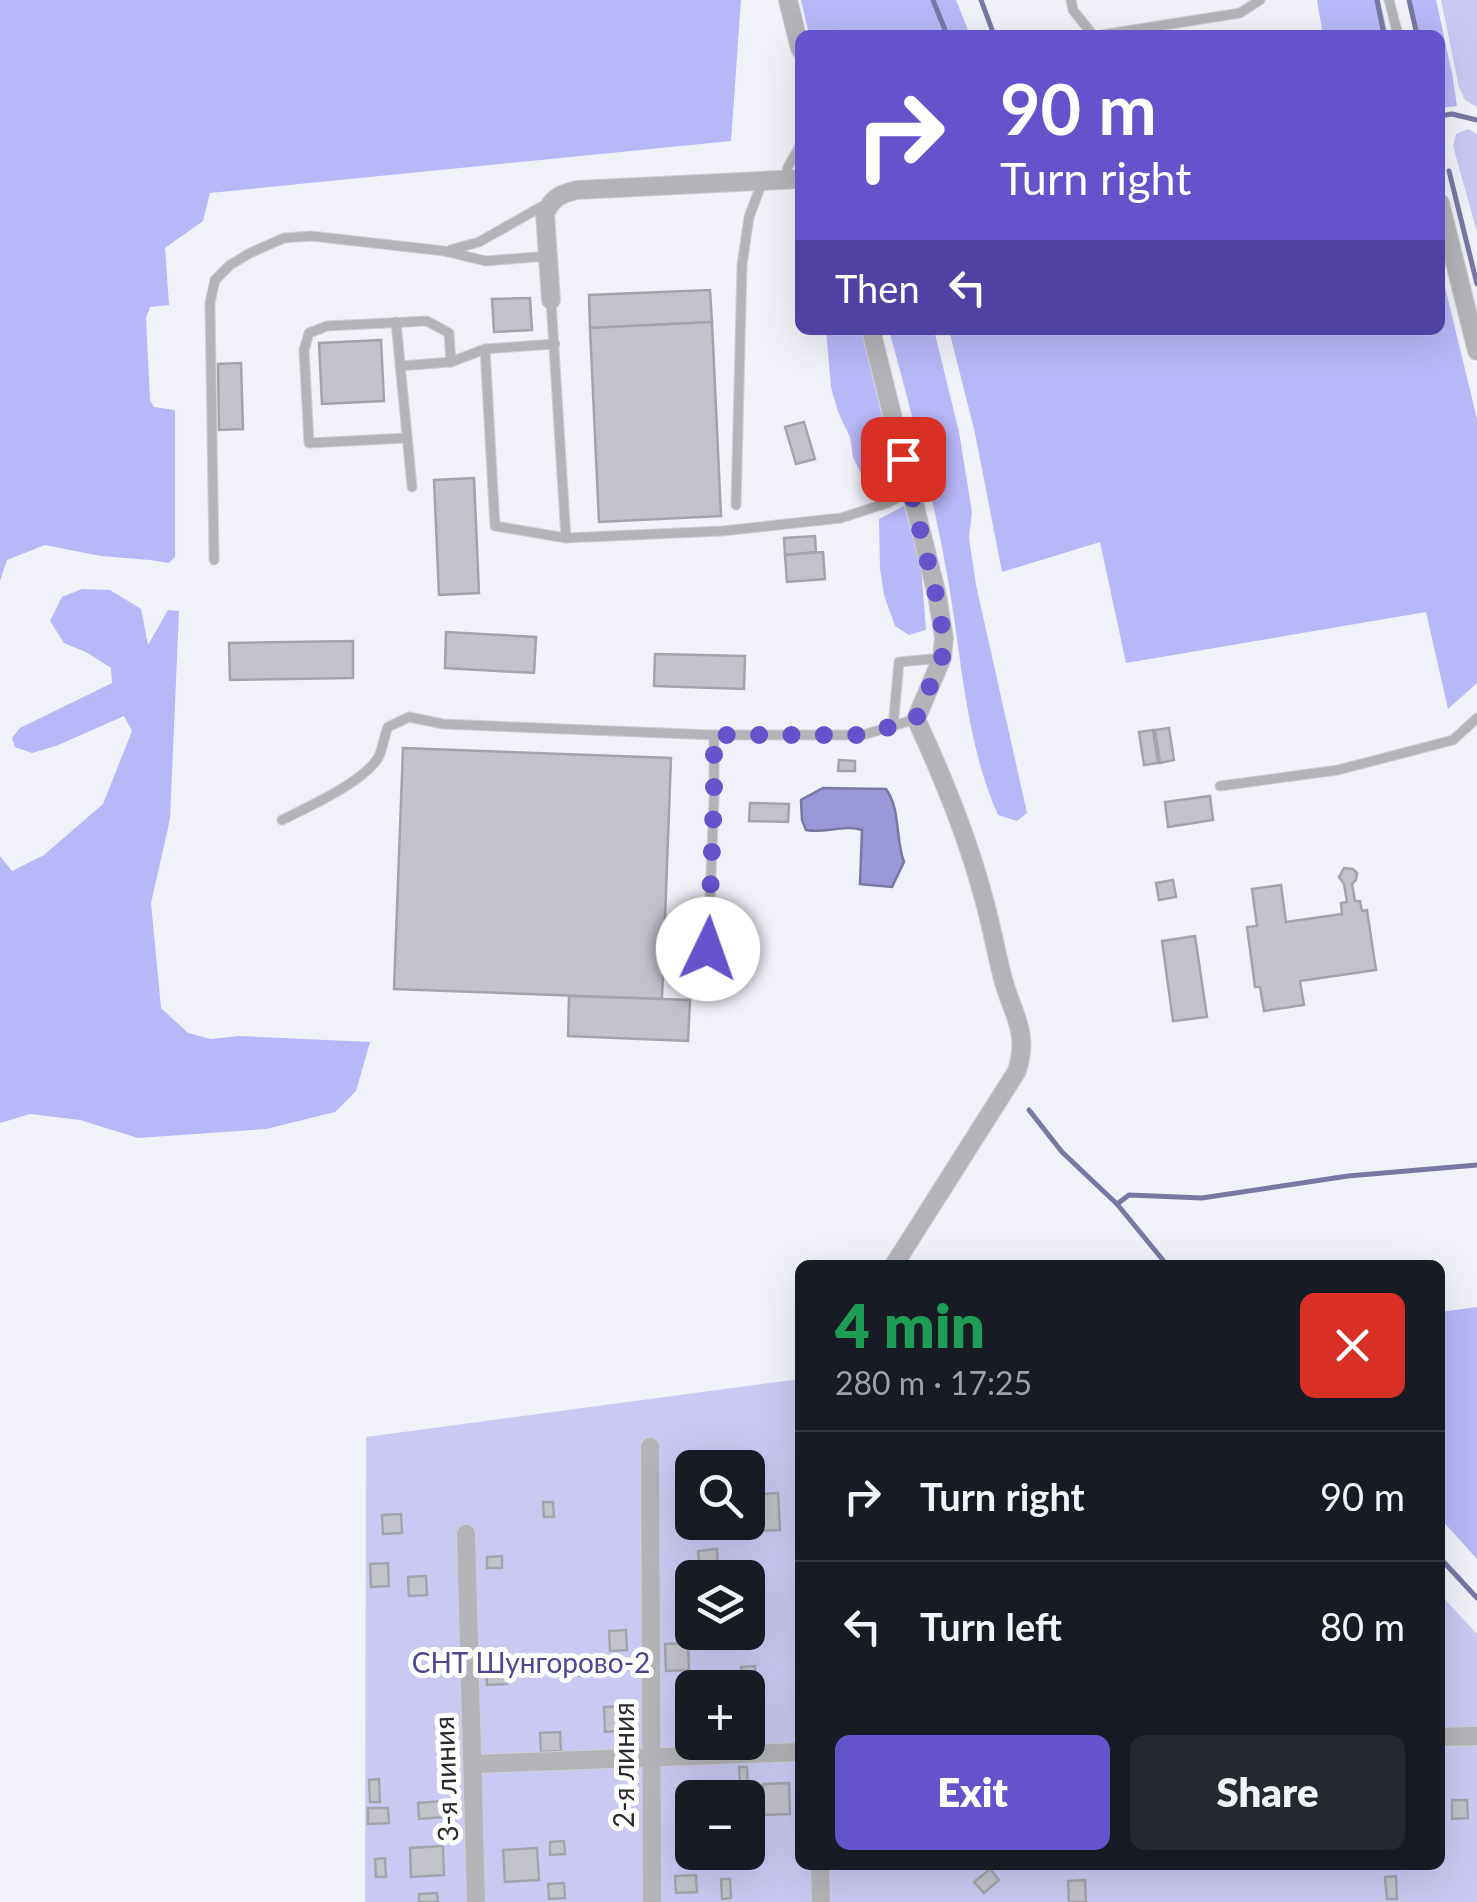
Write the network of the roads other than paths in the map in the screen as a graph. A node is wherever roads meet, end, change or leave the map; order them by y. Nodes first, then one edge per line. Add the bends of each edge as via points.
1 (788, 0) edge
2 (1072, 0) edge
3 (1260, 0) edge
4 (1389, 0) edge
5 (796, 30) edge
6 (1088, 30) edge
7 (1133, 30) edge
8 (1397, 30) edge
9 (795, 155) edge
10 (763, 180) junction
11 (792, 180) edge
12 (550, 202) junction
13 (1445, 223) edge
14 (444, 252) junction
15 (548, 256) junction
16 (551, 300) joint
17 (396, 322) junction
18 (871, 335) edge
19 (554, 344) junction
20 (485, 349) junction
21 (1477, 351) edge
22 (451, 362) junction
23 (400, 366) junction
24 (407, 438) junction
25 (412, 487) dead end
26 (911, 491) junction
27 (736, 505) dead end
28 (566, 538) junction
29 (214, 560) dead end
30 (942, 658) junction
31 (1477, 718) edge
32 (916, 719) junction
33 (893, 727) junction
34 (714, 735) junction
35 (1220, 786) dead end
36 (282, 820) dead end
37 (685, 976) dead end
38 (897, 1260) edge
39 (650, 1447) dead end
40 (466, 1534) dead end
41 (1477, 1736) edge
42 (1445, 1737) edge
43 (795, 1752) edge
44 (650, 1759) junction
45 (472, 1764) junction
46 (820, 1870) edge
47 (476, 1902) edge
48 (652, 1902) edge
49 (821, 1902) edge

1 - 5 street
2 - 6 lane
3 - 7 lane via 1240,13
4 - 8 lane
9 - 11 lane via 788,167
10 - 11 street
10 - 12 street via 577,190
10 - 27 lane via 742,265
12 - 14 lane via 479,242
12 - 15 street
13 - 21 street
14 - 15 lane via 486,261
14 - 29 lane via 284,238 250,253 216,280 210,303
15 - 16 street
16 - 19 lane
17 - 22 lane via 427,321 449,332
17 - 23 lane
17 - 24 lane via 309,333 309,443
18 - 26 street
19 - 20 lane
19 - 28 lane
20 - 22 lane
20 - 28 lane via 495,526
22 - 23 lane
23 - 24 lane
24 - 25 lane
26 - 28 lane via 841,518
26 - 30 street via 944,638
30 - 32 street
30 - 33 lane via 899,662
31 - 35 lane via 1454,740 1338,770
32 - 33 lane
32 - 38 street via 958,818 1023,1036 1017,1071
33 - 34 lane via 863,735
34 - 36 lane via 410,718 388,727 369,768
34 - 37 lane via 708,949
39 - 44 street, 2-я линия
40 - 45 street, 3-я линия
41 - 42 street
43 - 44 street
44 - 45 street
44 - 48 street, 2-я линия
45 - 47 street, 3-я линия
46 - 49 street

